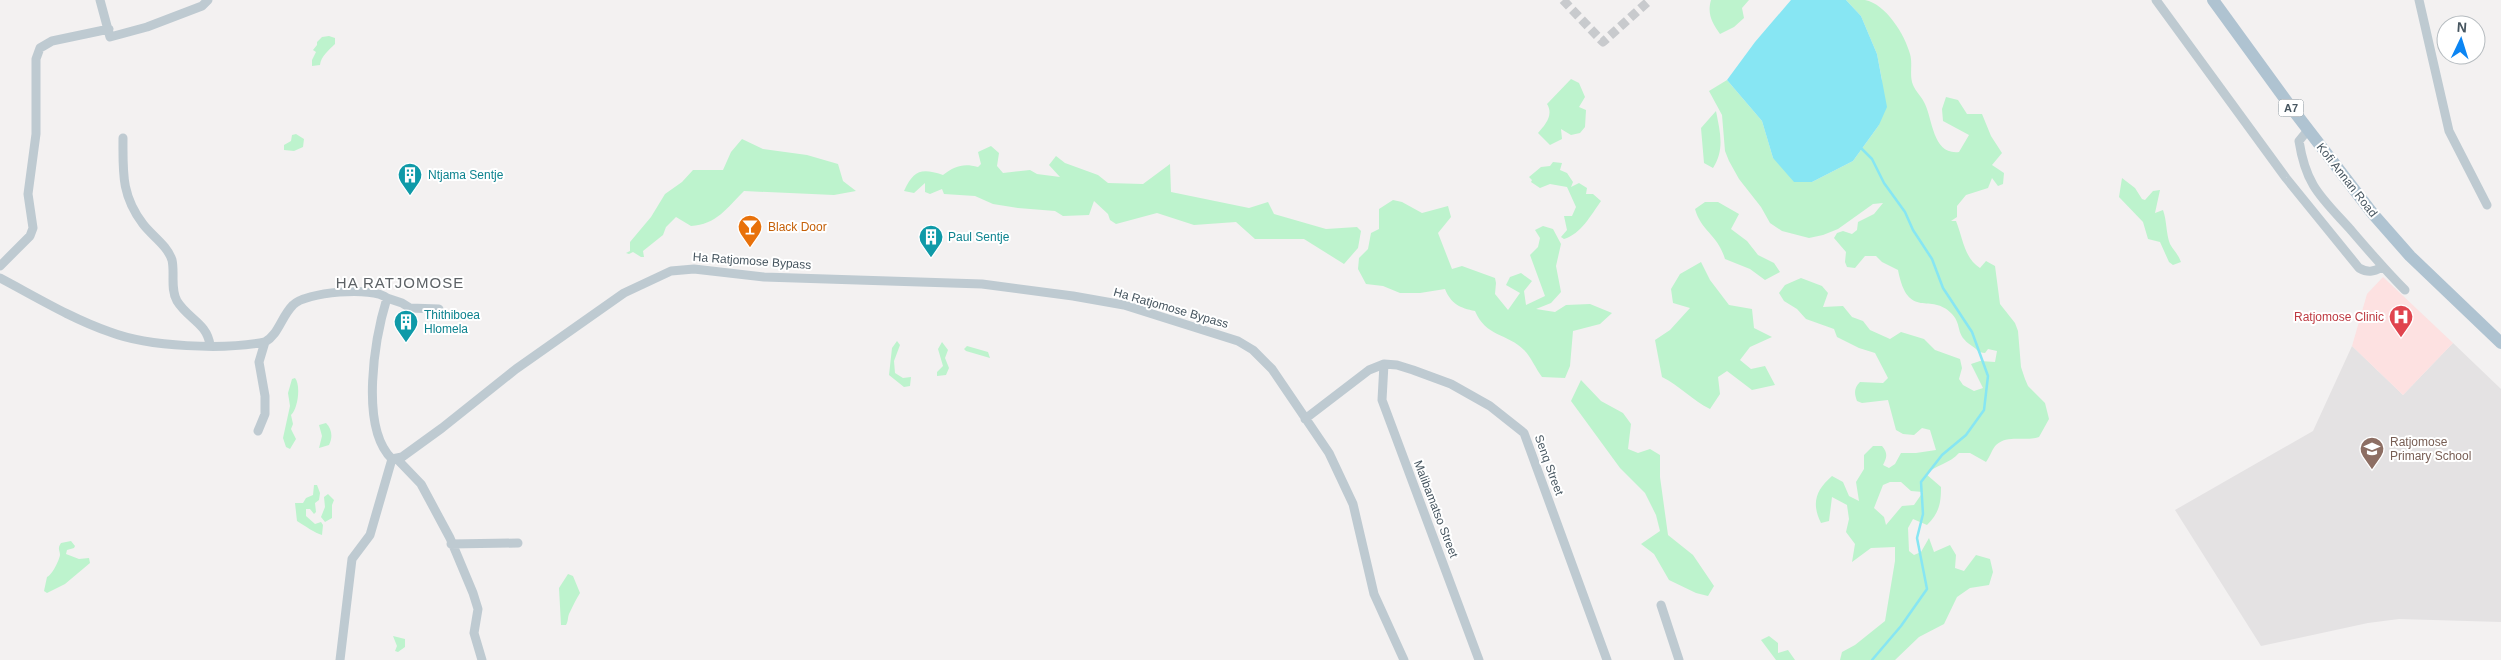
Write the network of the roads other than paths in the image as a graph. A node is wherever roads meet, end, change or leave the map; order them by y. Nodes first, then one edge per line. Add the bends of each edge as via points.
1 (100, 0) edge
2 (208, 0) edge
3 (2156, 0) edge
4 (2213, 0) edge
5 (2418, 0) edge
6 (109, 29) junction
7 (2308, 130) junction
8 (123, 138) dead end
9 (2486, 205) dead end
10 (0, 266) edge
11 (2382, 267) junction
12 (0, 278) edge
13 (2405, 290) dead end
14 (387, 298) junction
15 (439, 309) dead end
16 (265, 342) junction
17 (2501, 342) edge
18 (210, 345) junction
19 (1384, 364) junction
20 (1305, 419) junction
21 (258, 431) dead end
22 (395, 459) junction
23 (518, 543) dead end
24 (451, 544) junction
25 (1661, 605) dead end
26 (340, 660) edge
27 (482, 660) edge
28 (1404, 660) edge
29 (1479, 660) edge
30 (1607, 660) edge
31 (1679, 660) edge

1 - 6 street
2 - 6 street via 202,6 118,36 110,37
3 - 11 street via 2286,178 2359,268 2373,272
4 - 7 main road, Kofi Annan Road / A7
5 - 9 street via 2449,131
6 - 10 street via 52,41 40,48 36,59 36,134 28,194 33,228 30,236
7 - 11 street via 2299,141 2303,165 2314,188
7 - 17 main road, Kofi Annan Road / A7 via 2410,256
8 - 18 street via 127,200 171,258 176,300 200,323 209,335
11 - 13 street
12 - 18 street via 83,321 130,339
14 - 15 street via 410,308
14 - 16 street via 374,292 313,295 294,303 272,338
14 - 22 street via 374,352 372,398 379,436 387,455
16 - 18 street
16 - 21 street via 259,362 265,414
19 - 20 street via 1369,370
19 - 29 street, Malibamatso Street via 1382,400
19 - 30 street, Senq Street via 1413,370 1451,384 1490,406 1524,433
20 - 22 street, Ha Ratjomose Bypass via 1272,369 1253,350 1238,341 1124,305 982,284 764,277 694,269 671,272 624,293
20 - 28 street, Ha Ratjomose Bypass via 1329,453 1354,504 1374,594
22 - 24 street via 421,484
22 - 26 street via 370,535 352,560
23 - 24 street
24 - 27 street via 478,609 474,633
25 - 31 street

